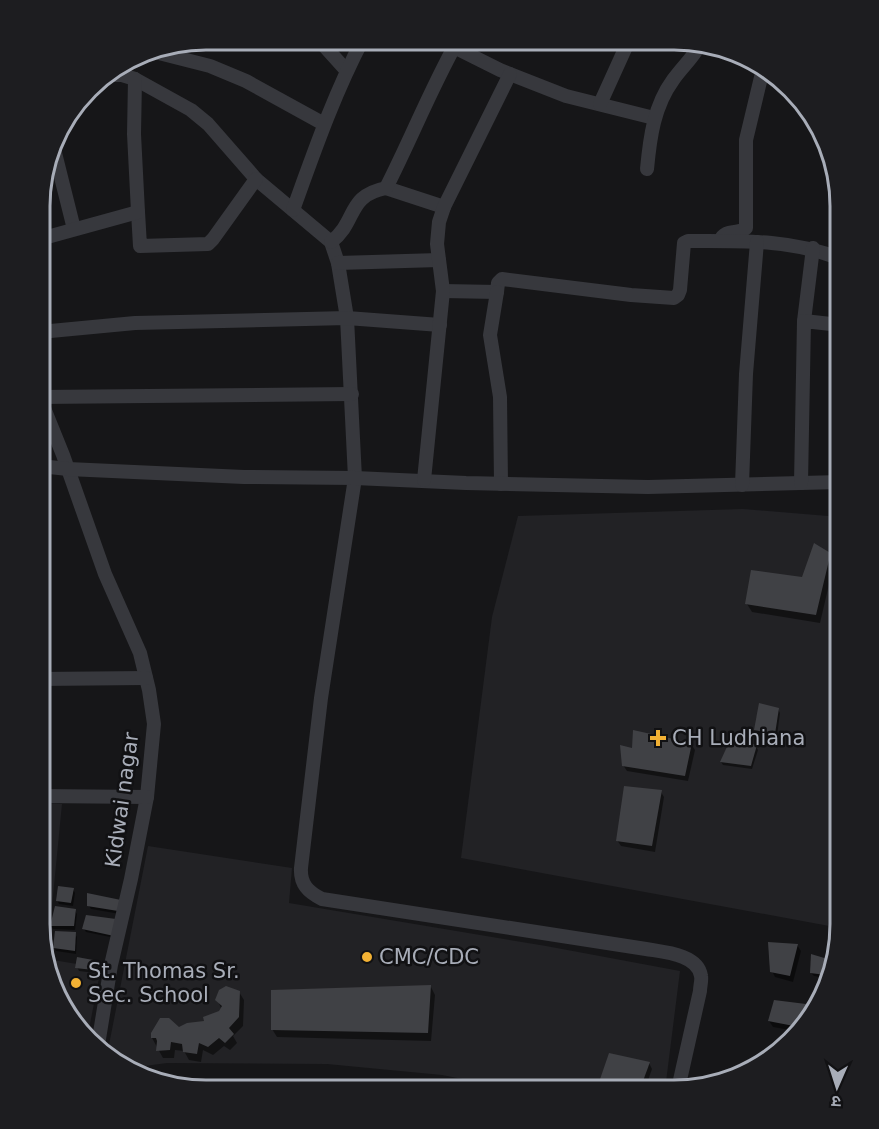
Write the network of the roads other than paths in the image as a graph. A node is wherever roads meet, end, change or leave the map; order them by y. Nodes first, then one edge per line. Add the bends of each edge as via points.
1 (328, 50) edge
2 (357, 50) edge
3 (452, 50) edge
4 (468, 50) edge
5 (624, 50) edge
6 (696, 51) edge
7 (164, 55) edge
8 (346, 70) junction
9 (510, 74) junction
10 (120, 75) edge
11 (762, 77) edge
12 (135, 79) junction
13 (600, 104) junction
14 (654, 118) junction
15 (324, 123) junction
16 (57, 160) edge
17 (647, 169) dead end
18 (256, 179) junction
19 (386, 188) junction
20 (444, 207) junction
21 (293, 210) junction
22 (138, 212) junction
23 (74, 229) junction
24 (50, 236) edge
25 (720, 241) junction
26 (331, 242) junction
27 (757, 242) junction
28 (813, 248) junction
29 (830, 255) edge
30 (439, 260) junction
31 (338, 263) junction
32 (443, 291) junction
33 (497, 292) junction
34 (347, 318) junction
35 (804, 321) junction
36 (440, 324) junction
37 (830, 324) edge
38 (50, 331) edge
39 (352, 394) junction
40 (50, 398) edge
41 (50, 423) edge
42 (50, 467) edge
43 (68, 469) junction
44 (355, 478) junction
45 (424, 480) junction
46 (830, 482) edge
47 (801, 483) junction
48 (501, 484) junction
49 (742, 485) junction
50 (146, 678) junction
51 (50, 679) edge
52 (50, 796) edge
53 (147, 797) junction
54 (99, 1037) edge
55 (680, 1079) edge

1 - 8 street
2 - 8 street
3 - 19 street
4 - 9 street
5 - 13 street
6 - 14 street via 673,80
7 - 15 street via 237,77
8 - 15 street
9 - 13 street via 566,96
9 - 20 street
10 - 12 street
11 - 25 street via 746,140 746,228 729,232
12 - 18 street via 191,110
12 - 22 street
13 - 14 street
14 - 17 street
15 - 21 street
16 - 23 street
18 - 21 street
18 - 22 street via 208,244 140,246
19 - 20 street
19 - 26 street via 363,196 343,232
20 - 30 street via 438,233
21 - 26 street
22 - 23 street
23 - 24 street
25 - 27 street
25 - 33 street via 684,242 680,290 674,298 502,279
26 - 31 street
27 - 28 street
27 - 49 street
28 - 29 street
28 - 35 street
30 - 31 street
30 - 32 street
31 - 34 street
32 - 33 street
32 - 36 street
33 - 48 street via 490,335 501,397
34 - 36 street
34 - 38 street via 135,323
34 - 39 street
35 - 37 street
35 - 47 street
36 - 45 street
39 - 40 street
39 - 44 street
41 - 43 street, Kidwai nagar
42 - 43 street
43 - 44 street
43 - 50 street, Kidwai nagar via 105,574 140,652
44 - 45 street
44 - 55 street via 321,698 301,868 304,884 322,899 646,949 691,960 699,969 701,983
45 - 48 street
46 - 47 street
47 - 49 street
48 - 49 street
50 - 51 street
50 - 53 street, Kidwai nagar via 154,724
52 - 53 street
53 - 54 street, Kidwai nagar

